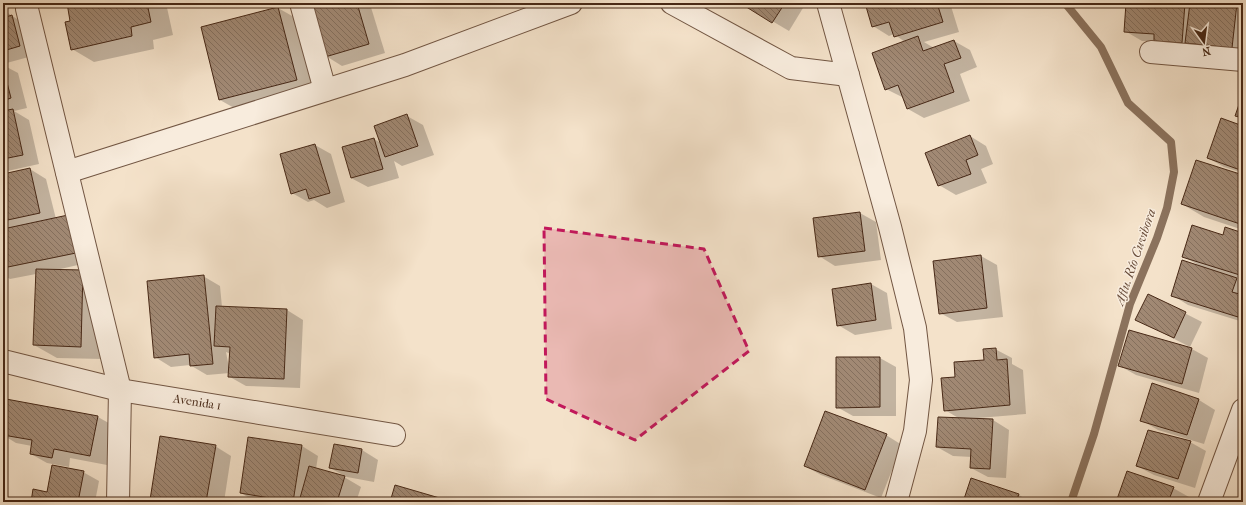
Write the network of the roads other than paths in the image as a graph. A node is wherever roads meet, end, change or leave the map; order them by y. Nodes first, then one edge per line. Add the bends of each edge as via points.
1 (301, 3) edge
2 (571, 3) edge
3 (672, 3) edge
4 (828, 3) edge
5 (27, 9) dead end
6 (1151, 52) dead end
7 (1243, 60) edge
8 (848, 74) junction
9 (325, 90) junction
10 (67, 172) junction
11 (3, 361) edge
12 (120, 390) junction
13 (1243, 410) edge
14 (394, 435) dead end
15 (118, 502) edge
16 (896, 502) edge
17 (1209, 502) edge

1 - 9 street
2 - 9 street via 405,65
3 - 8 street via 792,68
4 - 8 street
5 - 10 street
6 - 7 street
8 - 16 street via 915,328 921,380 915,431
9 - 10 street
10 - 12 street
11 - 12 street, Avenida 1
12 - 14 street, Avenida 1
12 - 15 street
13 - 17 street

